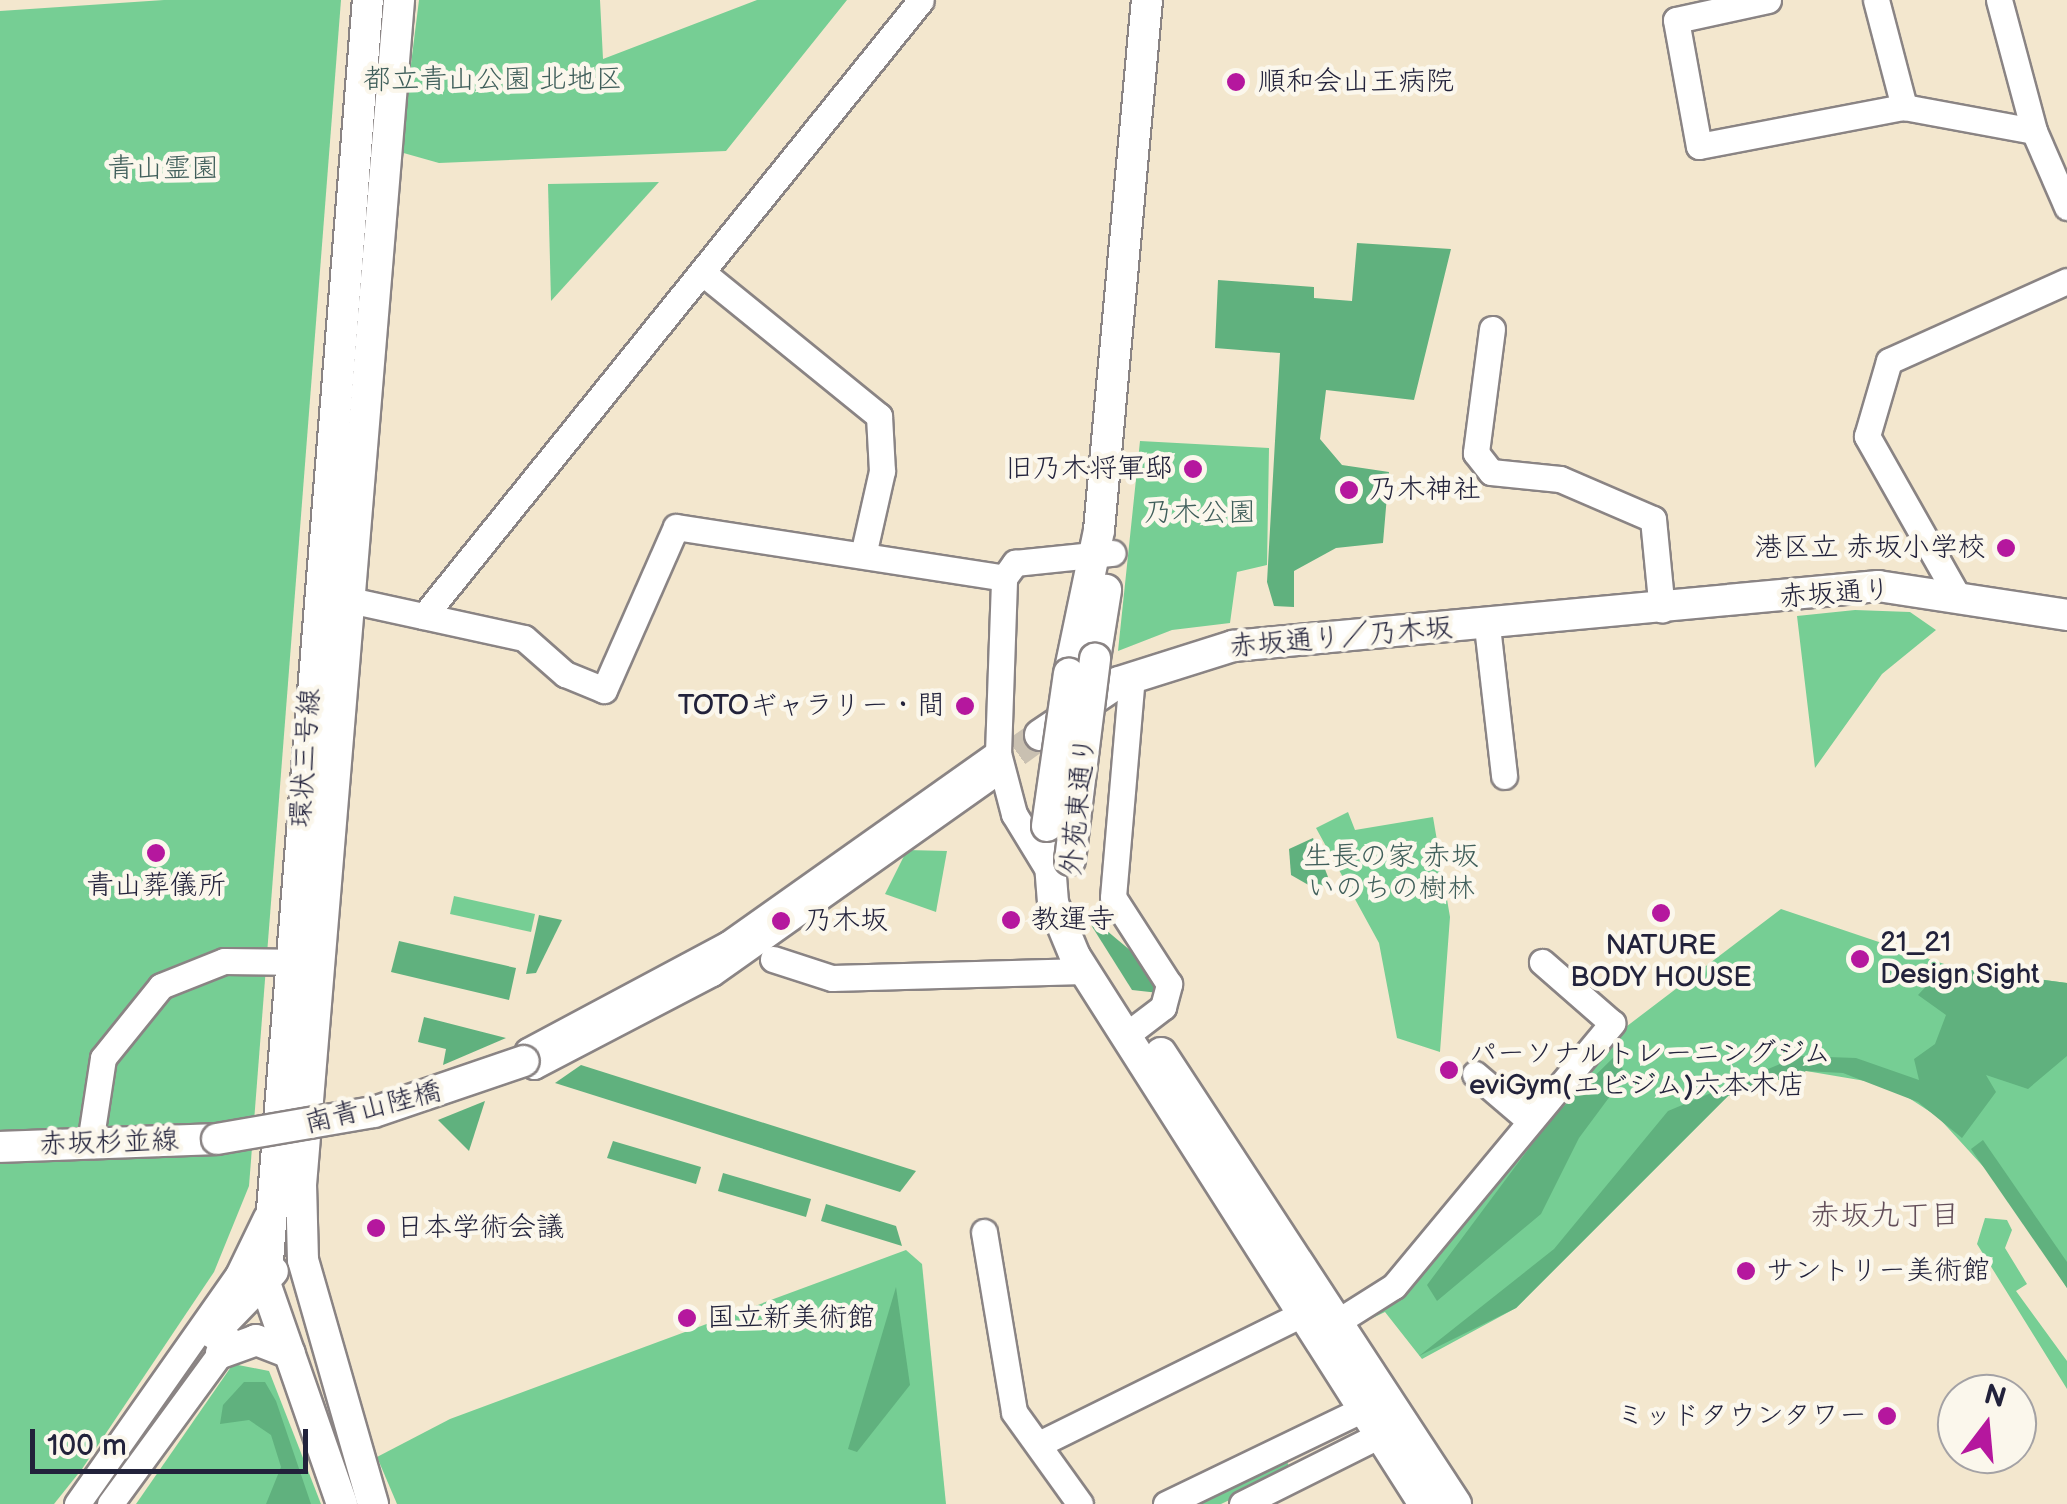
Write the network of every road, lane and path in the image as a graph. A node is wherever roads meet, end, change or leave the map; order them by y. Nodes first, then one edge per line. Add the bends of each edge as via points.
1 (368, 0) edge
2 (399, 0) edge
3 (921, 0) edge
4 (1147, 0) edge
5 (1162, 0) edge
6 (1768, 0) edge
7 (1876, 0) edge
8 (2000, 0) edge
9 (1714, 5) edge
10 (1904, 107) junction
11 (2034, 131) junction
12 (2064, 191) edge
13 (703, 274) junction
14 (2067, 281) edge
15 (1492, 329) dead end
16 (1104, 553) junction
17 (863, 555) junction
18 (1004, 578) junction
19 (1958, 597) junction
20 (345, 599) junction
21 (1662, 610) junction
22 (2067, 615) edge
23 (424, 616) junction
24 (1487, 626) junction
25 (313, 650) junction
26 (1082, 666) junction
27 (1132, 676) junction
28 (1040, 736) tunnel mouth
29 (1000, 761) junction
30 (1504, 776) dead end
31 (1058, 864) junction
32 (773, 959) dead end
33 (307, 962) junction
34 (1542, 962) dead end
35 (1084, 972) junction
36 (1133, 1030) junction
37 (524, 1061) dead end
38 (1475, 1074) dead end
39 (307, 1092) junction
40 (1530, 1120) junction
41 (217, 1138) joint
42 (90, 1144) junction
43 (0, 1147) edge
44 (268, 1208) junction
45 (984, 1232) dead end
46 (266, 1286) junction
47 (1304, 1314) junction
48 (1337, 1322) junction
49 (323, 1339) junction
50 (217, 1343) junction
51 (290, 1353) junction
52 (1378, 1413) junction
53 (352, 1427) junction
54 (1039, 1444) junction
55 (121, 1449) junction
56 (77, 1504) edge
57 (110, 1504) edge
58 (342, 1504) edge
59 (373, 1504) edge
60 (389, 1504) edge
61 (1080, 1504) edge
62 (1166, 1504) edge
63 (1242, 1504) edge
64 (1424, 1504) edge
65 (1456, 1504) edge

1 - 25 main road, 環状三号線
2 - 20 main road, 環状三号線
3 - 13 street
4 - 16 main road, 外苑東通り
5 - 16 main road, 外苑東通り
6 - 9 street
7 - 10 street
8 - 11 street
9 - 10 street via 1676,20 1699,146
10 - 11 street
11 - 12 street
13 - 17 street via 879,416 882,472
13 - 23 street
14 - 19 street via 1889,361 1867,436
15 - 21 street via 1476,453 1491,472 1560,479 1653,519
16 - 18 street via 1015,564
16 - 26 main road, 外苑東通り
17 - 18 street
17 - 23 street via 676,527 604,690 565,674 524,638
18 - 29 street
19 - 21 main road, 赤坂通り via 1878,586
19 - 22 main road, 赤坂通り
20 - 23 street
20 - 25 street
20 - 33 main road, 環状三号線
21 - 24 main road, 赤坂通り／乃木坂
24 - 27 main road, 赤坂通り／乃木坂 via 1233,646
24 - 30 street
25 - 33 main road, 環状三号線
26 - 31 main road, 外苑東通り, bridge
26 - 31 main road, 外苑東通り, bridge via 1048,826
27 - 28 main road, 赤坂通り／乃木坂
27 - 36 street via 1113,896 1169,984 1162,1007
29 - 29 street via 712,973 534,1066 528,1050 728,944
29 - 31 street via 1014,814
31 - 35 main road, 外苑東通り via 1056,915
31 - 36 main road, 外苑東通り
32 - 35 street via 832,978
33 - 39 main road, 環状三号線
33 - 42 street via 224,961 161,986 103,1058
33 - 44 main road, 環状三号線
34 - 40 street via 1612,1024
35 - 36 main road, 外苑東通り
36 - 47 main road, 外苑東通り
36 - 48 main road, 外苑東通り
37 - 41 main road, 南青山陸橋, bridge via 374,1112
38 - 40 street
39 - 46 main road
39 - 49 main road, 環状三号線 via 300,1226
40 - 48 street via 1394,1286
41 - 42 main road, 赤坂杉並線
42 - 43 main road, 赤坂杉並線
44 - 46 main road, 環状三号線
44 - 55 street via 238,1275
45 - 54 street via 1014,1412
46 - 49 main road via 304,1311
46 - 50 main road
46 - 51 main road, 環状三号線
47 - 48 street
47 - 52 main road, 外苑東通り
47 - 54 street
48 - 52 main road, 外苑東通り
49 - 53 main road, 環状三号線
50 - 51 main road via 256,1340
50 - 55 street
50 - 57 street
51 - 58 main road, 環状三号線
52 - 62 street
52 - 63 street
52 - 64 main road, 外苑東通り
52 - 65 main road, 外苑東通り
53 - 59 main road, 環状三号線
53 - 60 street
54 - 61 street
55 - 56 street

